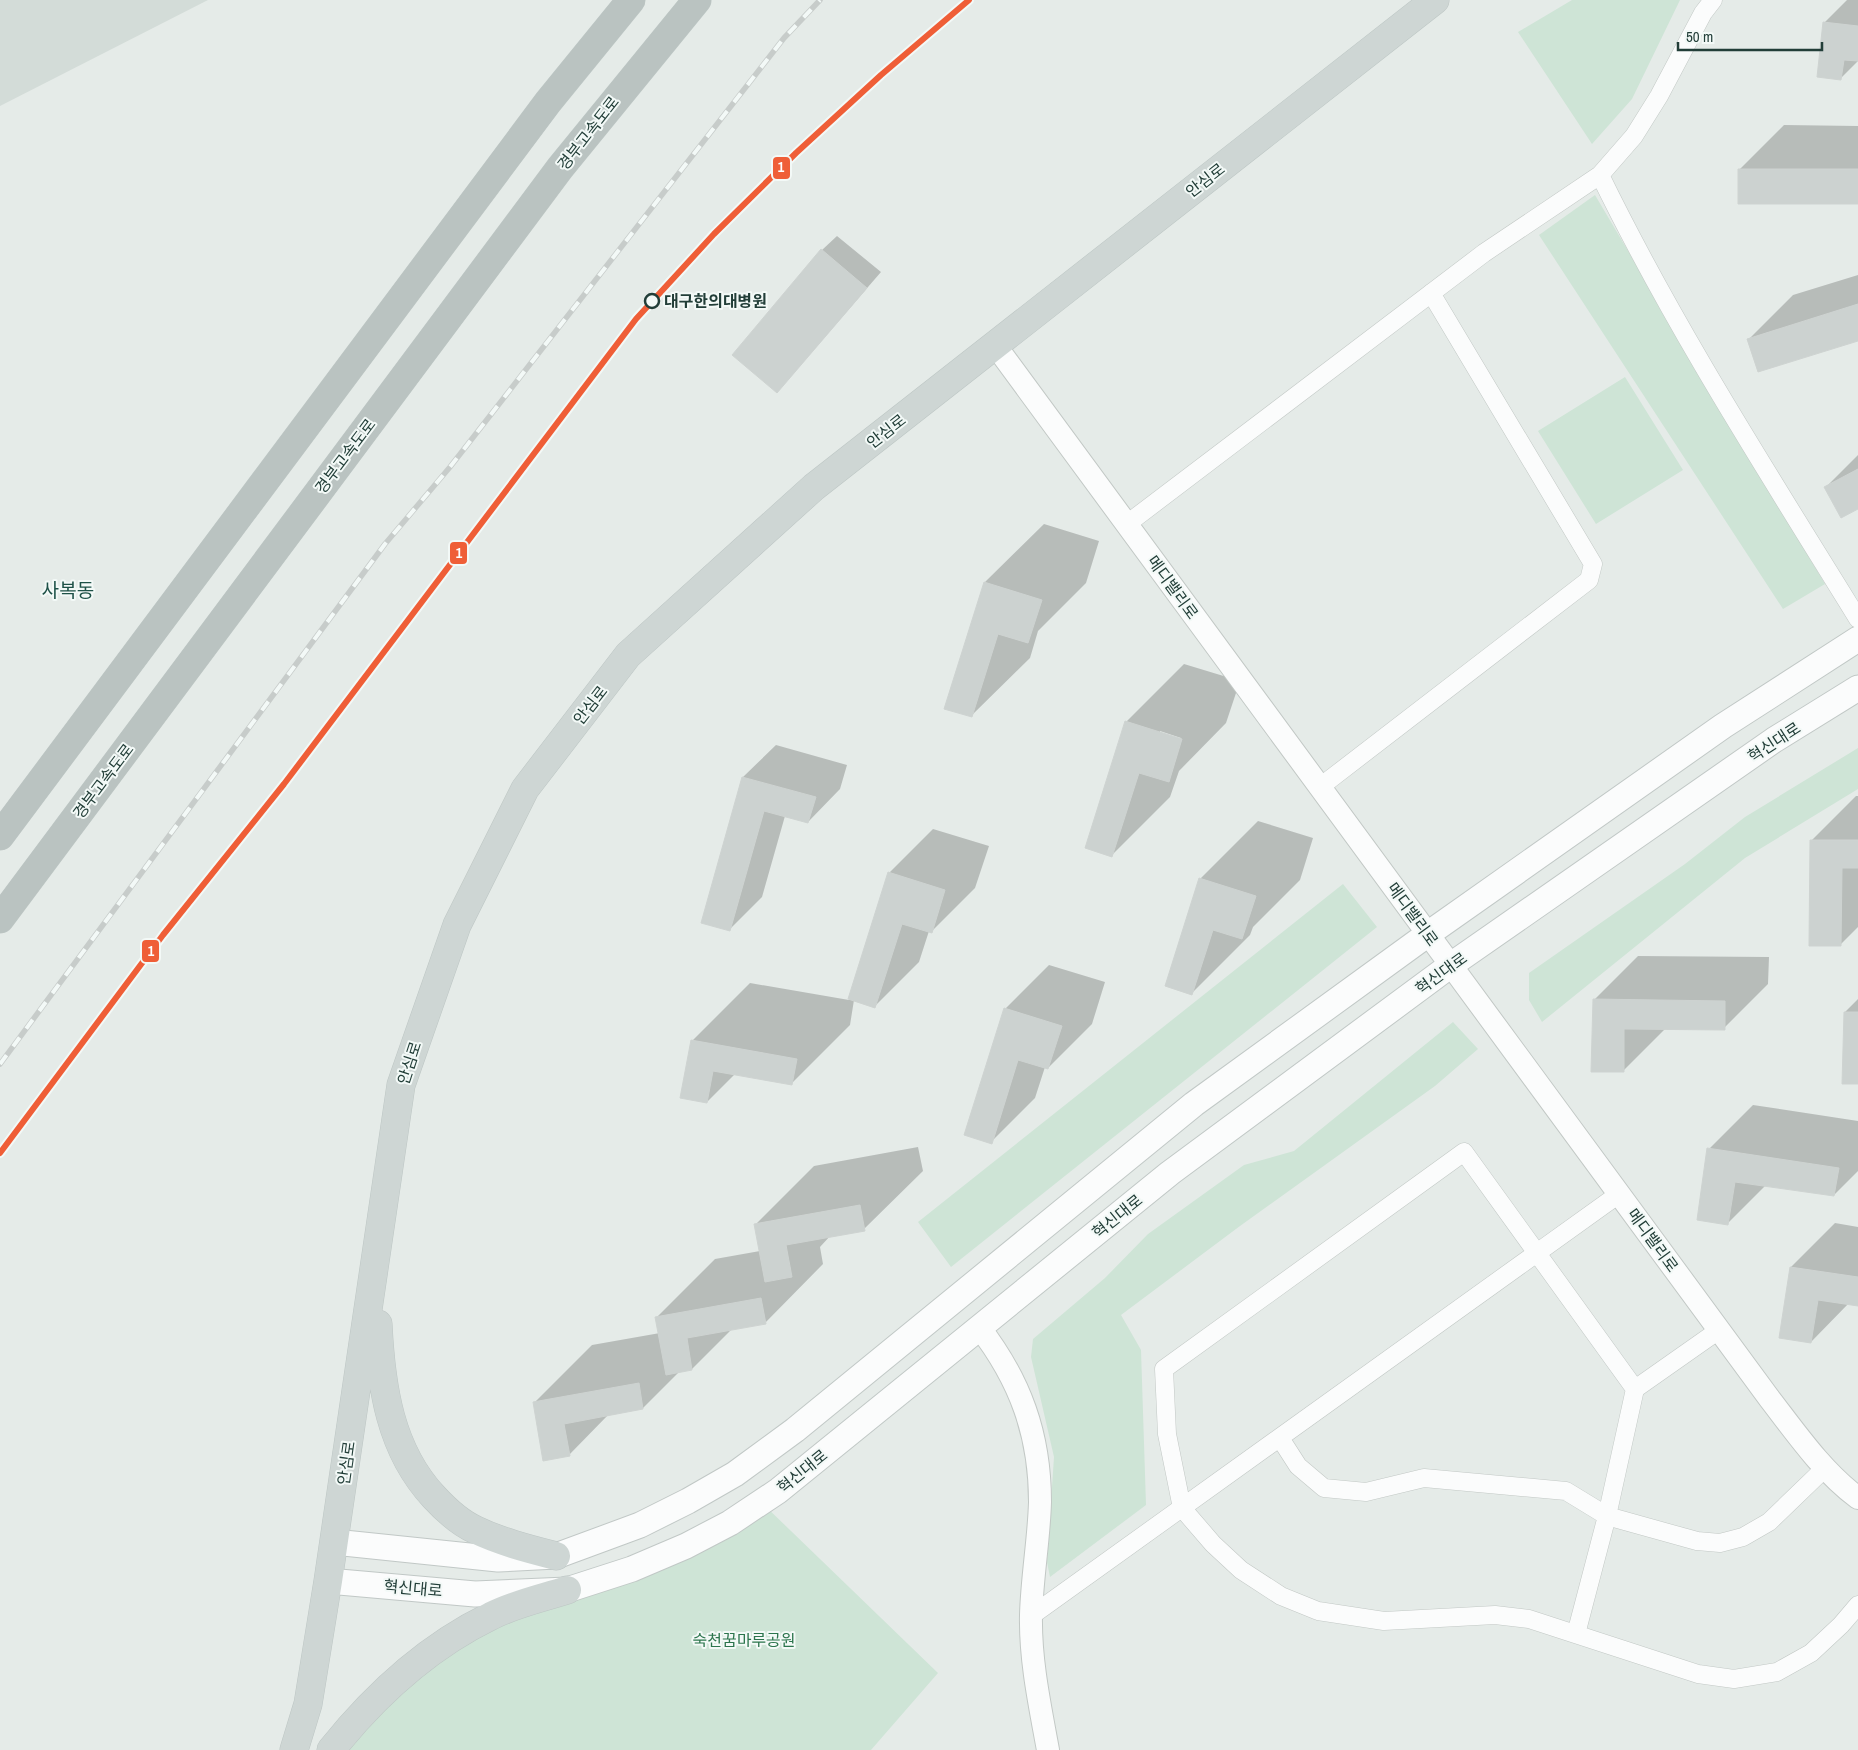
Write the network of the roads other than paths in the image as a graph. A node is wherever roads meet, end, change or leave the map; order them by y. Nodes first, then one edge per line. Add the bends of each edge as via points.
1 (631, 0) edge
2 (697, 0) edge
3 (1435, 0) edge
4 (1713, 0) edge
5 (1600, 175) junction
6 (1431, 293) junction
7 (995, 346) junction
8 (1127, 524) junction
9 (1858, 619) edge
10 (1858, 639) edge
11 (1858, 688) edge
12 (1320, 787) junction
13 (0, 836) edge
14 (0, 919) edge
15 (1428, 934) junction
16 (1451, 965) junction
17 (1619, 1194) junction
18 (1539, 1252) junction
19 (376, 1263) junction
20 (979, 1327) junction
21 (1719, 1330) junction
22 (1635, 1390) junction
23 (1280, 1438) junction
24 (1825, 1468) junction
25 (1858, 1498) edge
26 (1182, 1508) junction
27 (1607, 1516) junction
28 (334, 1542) junction
29 (556, 1556) junction
30 (328, 1580) junction
31 (567, 1590) junction
32 (1858, 1605) edge
33 (1031, 1616) junction
34 (1576, 1634) junction
35 (294, 1750) edge
36 (330, 1750) edge
37 (1048, 1750) edge

1 - 13 highway via 548,102
2 - 14 highway, 경부고속도로 via 554,175
3 - 7 main road, 안심로
4 - 5 street via 1634,136
5 - 6 street
5 - 9 street via 1702,367
6 - 8 street
6 - 12 street via 1585,549 1593,564 1590,580
7 - 8 street, 메디밸리로
7 - 19 main road, 안심로 via 814,488 628,655 525,789 457,925 401,1085
8 - 12 street, 메디밸리로
10 - 15 main road via 1723,726
11 - 16 main road, 혁신대로 via 1774,740
12 - 15 street, 메디밸리로
15 - 16 street, 메디밸리로
15 - 29 main road via 1194,1104 795,1430 735,1474 640,1525
16 - 17 street, 메디밸리로
16 - 20 main road, 혁신대로 via 1170,1172
17 - 18 street
17 - 21 street, 메디밸리로
18 - 22 street
18 - 23 street
18 - 26 street via 1464,1152 1164,1369 1167,1434
19 - 28 main road, 안심로
19 - 29 main road via 385,1395 399,1443 412,1470 442,1506 475,1530 526,1549
20 - 31 main road, 혁신대로 via 778,1491 730,1523 632,1569
20 - 33 street via 996,1349 1028,1412 1038,1462 1040,1503
21 - 22 street
21 - 24 street, 메디밸리로
22 - 27 street
23 - 26 street
23 - 27 street via 1298,1466 1324,1488 1366,1492 1424,1478 1566,1491
24 - 25 street, 메디밸리로
24 - 27 street via 1769,1522 1743,1537 1720,1543 1697,1541
26 - 33 street
26 - 34 street via 1241,1570 1281,1596 1318,1611 1384,1621 1495,1615 1529,1619
27 - 34 street
28 - 29 main road via 498,1559
28 - 30 main road, 안심로
30 - 31 main road, 혁신대로 via 475,1594
30 - 35 main road, 안심로 via 308,1704
31 - 36 main road via 492,1615 436,1647 386,1690
32 - 34 street via 1812,1653 1777,1672 1734,1679 1698,1674
33 - 37 street via 1037,1693

